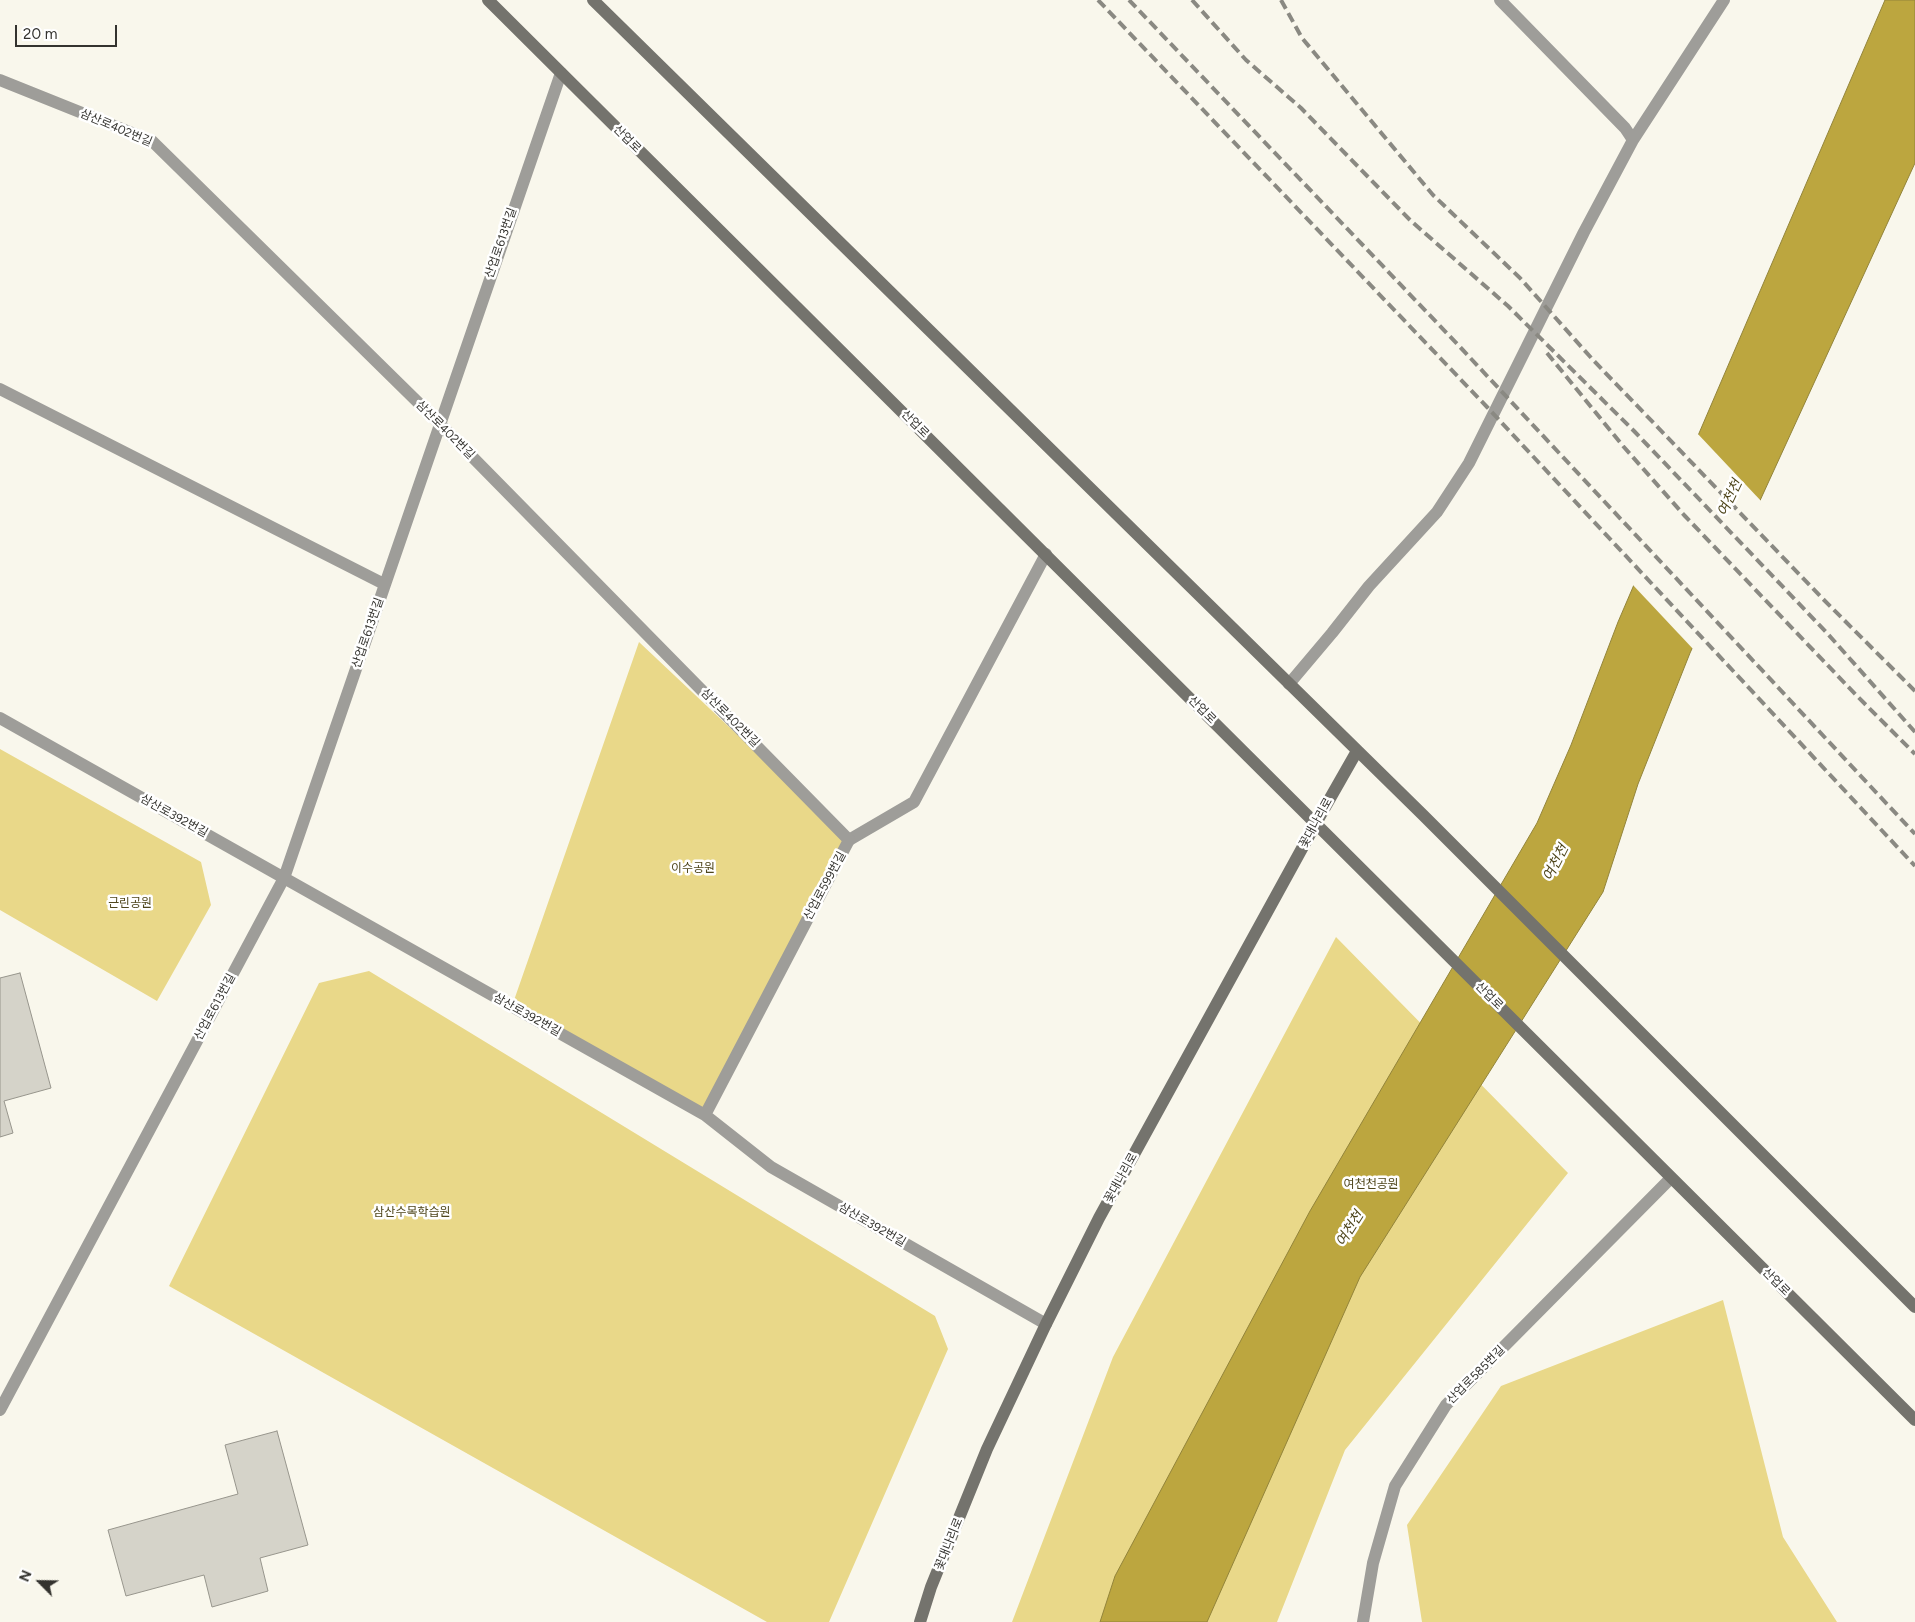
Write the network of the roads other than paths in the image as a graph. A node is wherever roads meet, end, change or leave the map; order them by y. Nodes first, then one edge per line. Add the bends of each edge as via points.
1 (488, 0) edge
2 (594, 0) edge
3 (1500, 0) edge
4 (1724, 0) edge
5 (560, 73) junction
6 (0, 80) edge
7 (1633, 140) junction
8 (0, 389) edge
9 (439, 423) junction
10 (1046, 554) junction
11 (384, 584) junction
12 (1289, 684) junction
13 (0, 718) edge
14 (1357, 751) junction
15 (1316, 823) junction
16 (849, 840) junction
17 (284, 878) junction
18 (705, 1115) junction
19 (1671, 1178) junction
20 (1915, 1307) edge
21 (1046, 1324) junction
22 (0, 1410) edge
23 (1915, 1420) edge
24 (920, 1622) edge
25 (1363, 1622) edge

1 - 5 main road, 산업로
2 - 12 main road
3 - 7 street
4 - 7 street
5 - 9 street, 산업로613번길
5 - 10 main road, 산업로
6 - 9 street, 삼산로402번길 via 152,141
7 - 12 street via 1469,463 1437,512 1368,586
8 - 11 street, 산업로613번길
9 - 11 street, 산업로613번길
9 - 16 street, 삼산로402번길
10 - 15 main road, 산업로
10 - 16 street, 산업로599번길 via 914,802
11 - 17 street, 산업로613번길
12 - 14 main road
13 - 17 street, 삼산로392번길
14 - 15 main road, 꽃대나리로
14 - 20 main road
15 - 19 main road, 산업로
15 - 21 main road, 꽃대나리로 via 1099,1218
16 - 18 street, 산업로599번길
17 - 18 street, 삼산로392번길
17 - 22 street, 산업로613번길
18 - 21 street, 삼산로392번길 via 771,1167
19 - 23 main road, 산업로
19 - 25 street, 산업로585번길 via 1446,1405 1394,1486 1373,1563
21 - 24 main road, 꽃대나리로 via 987,1449

